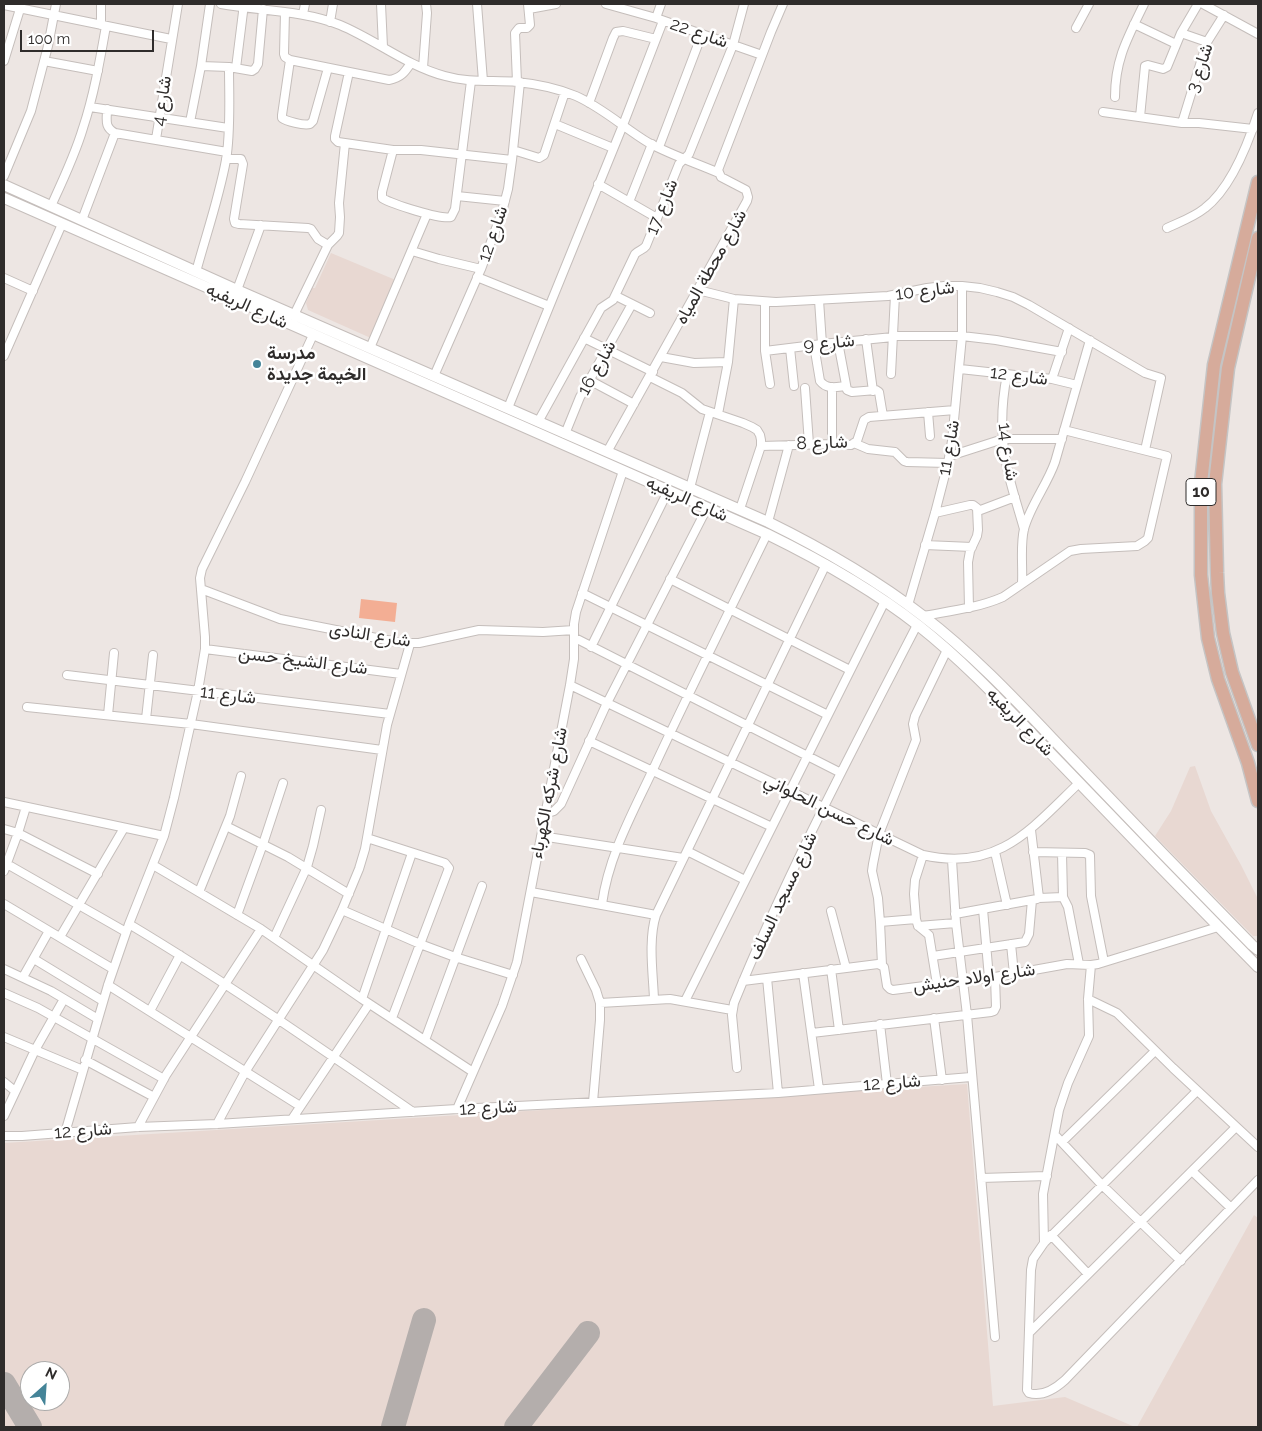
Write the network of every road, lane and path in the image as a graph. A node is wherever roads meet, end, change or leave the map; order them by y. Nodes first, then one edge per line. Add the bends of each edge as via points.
1 (56, 4) edge
2 (102, 4) edge
3 (178, 4) edge
4 (210, 4) edge
5 (221, 4) edge
6 (305, 4) edge
7 (333, 4) edge
8 (381, 4) edge
9 (429, 4) edge
10 (477, 4) edge
11 (556, 4) edge
12 (606, 4) edge
13 (660, 4) edge
14 (744, 4) edge
15 (783, 4) edge
16 (1089, 4) edge
17 (1144, 4) edge
18 (1198, 4) edge
19 (1203, 4) edge
20 (4, 5) edge
21 (244, 5) edge
22 (529, 6) edge
23 (627, 7) edge
24 (20, 8) junction
25 (263, 9) junction
26 (285, 12) junction
27 (303, 14) junction
28 (54, 15) junction
29 (1224, 15) junction
30 (660, 20) junction
31 (330, 22) junction
32 (1134, 24) junction
33 (103, 26) junction
34 (1076, 28) dead end
35 (1180, 33) junction
36 (702, 34) junction
37 (1258, 34) edge
38 (171, 39) junction
39 (656, 39) junction
40 (1207, 42) junction
41 (1176, 44) junction
42 (733, 45) junction
43 (383, 47) junction
44 (762, 55) junction
45 (290, 60) junction
46 (4, 61) edge
47 (44, 61) junction
48 (411, 63) junction
49 (201, 66) junction
50 (233, 68) junction
51 (328, 68) junction
52 (422, 68) junction
53 (98, 71) junction
54 (349, 72) junction
55 (471, 81) junction
56 (483, 81) junction
57 (518, 82) junction
58 (565, 92) junction
59 (1115, 96) dead end
60 (589, 103) junction
61 (90, 107) junction
62 (107, 109) junction
63 (1103, 112) dead end
64 (1258, 113) edge
65 (159, 117) junction
66 (1140, 117) junction
67 (190, 122) junction
68 (1182, 123) junction
69 (555, 124) junction
70 (623, 125) junction
71 (228, 128) junction
72 (1253, 129) junction
73 (115, 133) junction
74 (156, 139) junction
75 (345, 143) junction
76 (655, 146) junction
77 (613, 148) junction
78 (393, 150) junction
79 (513, 150) junction
80 (226, 155) junction
81 (461, 155) junction
82 (684, 158) junction
83 (512, 160) junction
84 (719, 173) junction
85 (4, 176) edge
86 (1258, 182) edge
87 (598, 184) junction
88 (4, 185) edge
89 (457, 196) junction
90 (4, 198) edge
91 (505, 202) junction
92 (629, 202) junction
93 (51, 206) junction
94 (427, 214) junction
95 (657, 218) junction
96 (82, 220) junction
97 (62, 224) junction
98 (262, 226) junction
99 (1167, 228) dead end
100 (1258, 238) edge
101 (328, 245) junction
102 (412, 251) junction
103 (481, 269) junction
104 (200, 277) junction
105 (477, 277) junction
106 (4, 278) edge
107 (962, 286) junction
108 (237, 290) junction
109 (698, 290) junction
110 (33, 291) junction
111 (895, 295) junction
112 (616, 296) junction
113 (734, 299) junction
114 (819, 300) junction
115 (765, 302) junction
116 (632, 304) junction
117 (549, 306) junction
118 (650, 314) dead end
119 (294, 315) junction
120 (1069, 328) junction
121 (313, 335) junction
122 (962, 336) junction
123 (893, 337) junction
124 (584, 338) junction
125 (866, 339) junction
126 (1090, 340) junction
127 (838, 342) junction
128 (818, 344) junction
129 (370, 348) junction
130 (790, 348) junction
131 (607, 349) junction
132 (765, 351) junction
133 (1062, 352) junction
134 (4, 356) edge
135 (660, 357) junction
136 (728, 362) junction
137 (960, 370) junction
138 (651, 374) junction
139 (891, 374) dead end
140 (1007, 374) junction
141 (434, 376) junction
142 (1052, 379) junction
143 (589, 380) junction
144 (770, 384) dead end
145 (1077, 385) junction
146 (794, 386) dead end
147 (846, 386) junction
148 (805, 388) dead end
149 (832, 388) junction
150 (873, 390) junction
151 (634, 404) junction
152 (508, 408) junction
153 (956, 410) junction
154 (928, 412) junction
155 (714, 413) junction
156 (883, 416) junction
157 (538, 422) junction
158 (565, 434) junction
159 (1063, 435) junction
160 (930, 436) dead end
161 (1003, 439) junction
162 (809, 444) junction
163 (832, 444) junction
164 (854, 444) junction
165 (789, 445) junction
166 (761, 446) junction
167 (1145, 450) junction
168 (607, 452) junction
169 (623, 459) junction
170 (949, 460) junction
171 (620, 470) junction
172 (690, 488) junction
173 (668, 491) junction
174 (1015, 497) junction
175 (707, 508) junction
176 (740, 509) junction
177 (978, 511) junction
178 (935, 513) junction
179 (768, 522) junction
180 (1024, 529) junction
181 (767, 534) junction
182 (925, 545) junction
183 (972, 547) junction
184 (826, 564) junction
185 (670, 579) junction
186 (1022, 583) junction
187 (201, 589) junction
188 (582, 593) junction
189 (885, 601) junction
190 (908, 605) junction
191 (611, 607) junction
192 (969, 608) junction
193 (730, 610) junction
194 (923, 616) junction
195 (647, 625) junction
196 (917, 625) junction
197 (574, 634) junction
198 (790, 640) junction
199 (410, 644) junction
200 (591, 647) junction
201 (205, 648) junction
202 (947, 650) junction
203 (114, 653) dead end
204 (153, 655) dead end
205 (708, 655) junction
206 (626, 665) junction
207 (850, 670) junction
208 (401, 674) junction
209 (67, 675) dead end
210 (111, 681) junction
211 (150, 685) junction
212 (570, 685) junction
213 (768, 685) junction
214 (198, 691) junction
215 (1006, 691) junction
216 (688, 696) junction
217 (998, 699) junction
218 (607, 703) junction
219 (27, 707) dead end
220 (390, 714) junction
221 (108, 715) junction
222 (828, 715) junction
223 (146, 719) junction
224 (191, 724) junction
225 (748, 726) junction
226 (670, 734) junction
227 (589, 741) junction
228 (1258, 745) edge
229 (382, 750) junction
230 (807, 756) junction
231 (730, 762) junction
232 (653, 771) junction
233 (841, 773) junction
234 (241, 776) dead end
235 (282, 783) dead end
236 (1079, 783) junction
237 (790, 791) junction
238 (712, 799) junction
239 (1258, 800) edge
240 (4, 802) edge
241 (26, 807) junction
242 (824, 808) junction
243 (321, 810) dead end
244 (545, 814) junction
245 (226, 826) junction
246 (772, 827) junction
247 (124, 828) junction
248 (4, 829) edge
249 (1030, 830) junction
250 (18, 833) junction
251 (879, 834) junction
252 (164, 836) junction
253 (541, 836) junction
254 (367, 838) junction
255 (264, 844) junction
256 (616, 848) junction
257 (995, 852) junction
258 (1033, 852) junction
259 (412, 853) junction
260 (1062, 853) junction
261 (685, 854) junction
262 (923, 855) junction
263 (952, 860) junction
264 (6, 862) edge
265 (153, 865) junction
266 (307, 867) junction
267 (98, 874) junction
268 (745, 880) junction
269 (482, 886) dead end
270 (199, 892) junction
271 (531, 892) junction
272 (349, 894) junction
273 (1063, 897) junction
274 (1035, 899) junction
275 (4, 904) edge
276 (602, 904) junction
277 (1007, 904) junction
278 (80, 906) junction
279 (983, 909) junction
280 (342, 910) junction
281 (831, 910) dead end
282 (955, 914) junction
283 (237, 915) junction
284 (656, 915) junction
285 (880, 922) junction
286 (917, 922) junction
287 (956, 923) junction
288 (129, 924) junction
289 (1218, 927) junction
290 (261, 930) junction
291 (385, 930) junction
292 (49, 931) junction
293 (126, 932) junction
294 (60, 937) junction
295 (274, 938) junction
296 (420, 944) junction
297 (1011, 944) junction
298 (987, 948) junction
299 (1258, 950) edge
300 (959, 952) junction
301 (180, 955) junction
302 (933, 956) junction
303 (455, 957) junction
304 (34, 958) junction
305 (581, 959) dead end
306 (1104, 962) junction
307 (1079, 964) junction
308 (314, 965) junction
309 (1091, 965) junction
310 (882, 966) junction
311 (1258, 967) edge
312 (846, 968) junction
313 (4, 969) edge
314 (113, 969) junction
315 (831, 970) junction
316 (803, 973) junction
317 (1014, 974) junction
318 (513, 975) junction
319 (22, 978) junction
320 (767, 978) junction
321 (992, 978) junction
322 (743, 981) junction
323 (963, 982) junction
324 (108, 984) junction
325 (225, 984) junction
326 (937, 984) junction
327 (4, 993) edge
328 (64, 999) junction
329 (362, 999) junction
330 (654, 999) junction
331 (1088, 999) junction
332 (103, 1001) junction
333 (685, 1001) junction
334 (600, 1003) junction
335 (370, 1004) junction
336 (732, 1010) junction
337 (150, 1011) junction
338 (967, 1015) junction
339 (54, 1017) junction
340 (392, 1018) junction
341 (934, 1018) junction
342 (98, 1019) junction
343 (278, 1020) junction
344 (880, 1024) junction
345 (839, 1030) junction
346 (812, 1033) junction
347 (4, 1037) edge
348 (192, 1037) junction
349 (92, 1038) junction
350 (425, 1040) junction
351 (36, 1050) junction
352 (1155, 1051) junction
353 (334, 1057) junction
354 (85, 1060) junction
355 (737, 1068) dead end
356 (83, 1070) junction
357 (245, 1072) junction
358 (473, 1072) junction
359 (971, 1077) junction
360 (164, 1079) junction
361 (942, 1080) junction
362 (4, 1082) edge
363 (887, 1084) junction
364 (819, 1089) junction
365 (15, 1091) junction
366 (1197, 1091) junction
367 (778, 1093) junction
368 (154, 1097) junction
369 (594, 1102) junction
370 (300, 1106) junction
371 (457, 1109) junction
372 (413, 1112) junction
373 (4, 1116) edge
374 (292, 1119) junction
375 (217, 1124) junction
376 (138, 1127) junction
377 (1236, 1127) junction
378 (65, 1133) junction
379 (1055, 1135) junction
380 (4, 1136) edge
381 (1062, 1142) junction
382 (1258, 1147) edge
383 (1192, 1171) junction
384 (1047, 1176) junction
385 (981, 1178) junction
386 (1258, 1180) edge
387 (1102, 1185) junction
388 (1232, 1208) junction
389 (1140, 1222) junction
390 (1051, 1235) junction
391 (1044, 1242) junction
392 (1180, 1261) junction
393 (1088, 1274) junction
394 (1030, 1332) junction
395 (995, 1337) dead end

1 - 28 street
2 - 33 street
3 - 38 street, شارع 4
4 - 49 street
5 - 21 street, شارع محطة المياه
6 - 27 street
7 - 31 street
8 - 43 street
9 - 52 street
10 - 56 street
11 - 22 street
12 - 23 street, شارع 22
13 - 30 street
14 - 42 street, شارع 17
15 - 44 street
16 - 34 street
17 - 32 street
18 - 35 street
19 - 29 street
20 - 24 street
21 - 25 street, شارع محطة المياه
21 - 50 street
22 - 57 street, شارع 12 via 530,25 519,28 515,33
23 - 30 street, شارع 22
24 - 28 street
24 - 46 street
25 - 26 street, شارع محطة المياه
25 - 50 street via 257,67 252,71
26 - 27 street, شارع محطة المياه
26 - 45 street via 284,54
27 - 31 street, شارع محطة المياه
28 - 33 street
28 - 47 street
29 - 37 street
29 - 40 street, شارع 3
30 - 36 street, شارع 22
30 - 39 street
31 - 43 street, شارع محطة المياه
32 - 41 street
32 - 59 street via 1120,55
33 - 38 street
33 - 53 street
35 - 40 street
35 - 41 street
36 - 42 street, شارع 22
36 - 76 street
38 - 65 street, شارع 4
39 - 60 street via 616,32
39 - 70 street
40 - 68 street, شارع 3
41 - 66 street via 1167,67 1161,69 1147,65 1144,68
42 - 44 street, شارع 22
42 - 82 street, شارع 17 via 689,154
43 - 48 street, شارع محطة المياه
44 - 84 street
45 - 51 street
45 - 51 street via 282,115 286,120 306,124 313,121
47 - 53 street
47 - 85 street via 31,110
48 - 52 street, شارع محطة المياه
48 - 54 street via 403,75 394,79
49 - 50 street
49 - 67 street
50 - 71 street
51 - 54 street
52 - 55 street, شارع محطة المياه
53 - 61 street
54 - 75 street via 335,136 336,141
55 - 56 street, شارع محطة المياه
55 - 81 street
56 - 57 street, شارع محطة المياه
57 - 58 street, شارع محطة المياه
57 - 79 street, شارع 12
58 - 60 street, شارع محطة المياه
58 - 69 street
60 - 70 street, شارع محطة المياه
61 - 62 street
61 - 93 street
62 - 65 street
62 - 73 street via 107,124
63 - 66 street
64 - 72 street
65 - 67 street
65 - 74 street, شارع 4
66 - 68 street
67 - 71 street
68 - 72 street
69 - 77 street
69 - 79 street via 542,157
70 - 76 street, شارع محطة المياه
70 - 77 street
71 - 80 street
72 - 99 street via 1218,197 1196,215
73 - 74 street
73 - 96 street
74 - 80 street
75 - 78 street
75 - 101 street via 339,233
76 - 82 street, شارع محطة المياه
76 - 92 street
77 - 87 street
78 - 81 street
78 - 94 street via 382,198
79 - 83 street, شارع 12
80 - 98 street via 241,159 243,164 234,223
80 - 104 street
81 - 83 street
81 - 89 street
82 - 84 street, شارع محطة المياه
82 - 95 street, شارع 17
83 - 91 street, شارع 12
84 - 109 street, شارع محطة المياه via 746,190 748,197
86 - 239 main road, 10 via 1214,365 1201,483 1201,575 1208,638 1218,679
87 - 92 street
87 - 117 street
88 - 93 street, شارع الريفيه
89 - 91 street
89 - 94 street via 451,217
90 - 97 street, شارع الريفيه
91 - 103 street, شارع 12
92 - 95 street
93 - 96 street, شارع الريفيه
94 - 102 street
95 - 112 street, شارع 17 via 646,246 636,254
96 - 104 street, شارع الريفيه
97 - 104 street, شارع الريفيه
97 - 110 street
98 - 101 street via 308,228
98 - 108 street
100 - 228 main road, 10 via 1228,368 1216,484 1217,573 1223,633 1232,672
101 - 119 street
102 - 103 street
102 - 129 street
103 - 105 street, شارع 12
104 - 108 street, شارع الريفيه
104 - 121 street, شارع الريفيه
105 - 117 street
105 - 141 street, شارع 12
106 - 110 street
107 - 111 street, شارع 10 via 927,288
107 - 120 street, شارع 10 via 1013,297
107 - 122 street, شارع 11
108 - 119 street, شارع الريفيه
109 - 113 street, شارع 10
109 - 135 street, شارع محطة المياه
110 - 134 street
111 - 114 street, شارع 10
111 - 123 street
112 - 116 street
112 - 124 street, شارع 17 via 601,308
113 - 115 street, شارع 10
113 - 136 street
114 - 115 street, شارع 10
114 - 128 street
115 - 132 street
116 - 118 street
116 - 131 street, شارع 16
117 - 152 street
119 - 129 street, شارع الريفيه
120 - 126 street, شارع 10
120 - 133 street
121 - 171 street, شارع الريفيه
121 - 187 street via 202,570
122 - 123 street, شارع 9
122 - 133 street, شارع 9
122 - 137 street, شارع 11
123 - 125 street, شارع 9
123 - 139 street
124 - 131 street
124 - 157 street, شارع 17
125 - 127 street, شارع 9
125 - 150 street
126 - 145 street
126 - 167 street, شارع 10 via 1145,373 1161,378
127 - 128 street, شارع 9
127 - 147 street
128 - 130 street, شارع 9
128 - 149 street via 820,381
129 - 141 street, شارع الريفيه
130 - 132 street, شارع 9
130 - 146 street
131 - 138 street
131 - 143 street, شارع 16
132 - 144 street
133 - 142 street
135 - 136 street via 694,363
135 - 138 street, شارع محطة المياه
136 - 155 street
137 - 140 street, شارع 12
137 - 153 street, شارع 11
138 - 151 street, شارع محطة المياه
138 - 155 street via 694,404
140 - 142 street, شارع 12
140 - 161 street, شارع 14
141 - 152 street, شارع الريفيه
142 - 145 street, شارع 12
143 - 151 street
143 - 158 street, شارع 16
145 - 159 street
147 - 149 street
147 - 150 street via 852,392
148 - 162 street
149 - 163 street
150 - 156 street via 880,393
151 - 168 street, شارع محطة المياه
152 - 157 street, شارع الريفيه
153 - 154 street, شارع 8
153 - 170 street, شارع 11
154 - 156 street, شارع 8
154 - 160 street
155 - 166 street via 757,430
155 - 172 street
156 - 164 street, شارع 8 via 866,418
157 - 158 street, شارع الريفيه
158 - 168 street, شارع الريفيه
159 - 161 street
159 - 167 street
159 - 180 street via 1051,474
161 - 170 street
161 - 174 street, شارع 14
162 - 163 street, شارع 8
162 - 165 street, شارع 8
163 - 164 street, شارع 8
164 - 170 street via 868,450 895,452 907,462
165 - 166 street, شارع 8
165 - 179 street
166 - 176 street
167 - 186 street via 1167,456 1150,533 1145,542 1137,546 1070,551
168 - 169 street, شارع الريفيه
169 - 171 street
169 - 172 street, شارع الريفيه
170 - 178 street, شارع 11
171 - 173 street, شارع الريفيه
171 - 188 street, شارع شركه الكهرباء
172 - 176 street, شارع الريفيه
173 - 175 street, شارع الريفيه
173 - 191 street
174 - 177 street
174 - 180 street, شارع 14
175 - 181 street, شارع الريفيه
175 - 185 street
176 - 179 street, شارع الريفيه
177 - 178 street via 970,505
177 - 183 street via 978,530
178 - 182 street, شارع 11
179 - 190 street, شارع الريفيه via 847,564
180 - 186 street
181 - 184 street, شارع الريفيه
181 - 193 street
182 - 183 street
182 - 190 street, شارع 11
183 - 192 street via 968,562
184 - 189 street, شارع الريفيه
184 - 198 street
185 - 193 street
185 - 195 street
186 - 192 street via 992,602
187 - 199 street, شارع النادى via 280,619
187 - 201 street
188 - 191 street
188 - 197 street, شارع شركه الكهرباء
189 - 196 street, شارع الريفيه
189 - 207 street
190 - 194 street, شارع الريفيه
191 - 195 street
191 - 200 street
192 - 194 street
193 - 198 street
193 - 205 street
194 - 215 street, شارع الريفيه
195 - 205 street
195 - 206 street
196 - 202 street, شارع الريفيه
196 - 233 street, شارع مسجد السلف
197 - 199 street, شارع النادى via 479,630
197 - 200 street
197 - 212 street, شارع شركه الكهرباء
198 - 207 street
198 - 213 street
199 - 208 street
200 - 206 street
201 - 208 street, شارع الشيخ حسن
201 - 214 street
202 - 217 street, شارع الريفيه
202 - 251 street via 915,716 916,740
203 - 210 street
204 - 211 street
205 - 213 street
205 - 216 street
206 - 216 street
206 - 218 street
207 - 222 street
208 - 220 street
209 - 210 street, شارع 11
210 - 211 street, شارع 11
210 - 221 street
211 - 214 street, شارع 11
211 - 223 street
212 - 218 street, شارع حسن الحلواني
212 - 244 street, شارع شركه الكهرباء
213 - 222 street
213 - 225 street
214 - 220 street, شارع 11
214 - 224 street
215 - 217 street
215 - 299 street, شارع الريفيه
216 - 225 street
216 - 226 street
217 - 236 street, شارع الريفيه
218 - 226 street, شارع حسن الحلواني
218 - 227 street
219 - 221 street
220 - 229 street
221 - 223 street
222 - 230 street
223 - 224 street
224 - 229 street
224 - 252 street
225 - 230 street
225 - 231 street
226 - 231 street, شارع حسن الحلواني
226 - 232 street
227 - 232 street
227 - 244 street via 561,804
229 - 254 street
230 - 233 street
230 - 237 street
231 - 237 street, شارع حسن الحلواني
231 - 238 street
232 - 238 street
232 - 256 street
233 - 242 street, شارع مسجد السلف
234 - 245 street
235 - 255 street
236 - 249 street, شارع حسن الحلواني
236 - 289 street, شارع الريفيه
237 - 242 street, شارع حسن الحلواني
237 - 246 street
238 - 246 street
238 - 261 street
240 - 241 street
241 - 247 street
241 - 250 street
242 - 251 street, شارع حسن الحلواني
242 - 322 street, شارع مسجد السلف
243 - 266 street
244 - 253 street, شارع شركه الكهرباء
245 - 255 street
245 - 270 street
246 - 268 street
247 - 252 street
247 - 267 street
248 - 250 street
249 - 257 street, شارع حسن الحلواني
249 - 258 street
250 - 264 street
250 - 267 street
251 - 262 street, شارع حسن الحلواني
251 - 285 street via 872,871
252 - 265 street
253 - 256 street
253 - 271 street, شارع شركه الكهرباء
254 - 259 street
254 - 272 street
255 - 266 street
255 - 283 street
256 - 261 street
256 - 276 street
257 - 263 street, شارع حسن الحلواني
257 - 277 street
258 - 260 street
258 - 274 street
259 - 291 street
259 - 296 street via 445,863 449,868
260 - 273 street
260 - 306 street via 1090,856 1091,896
261 - 268 street
261 - 284 street
262 - 263 street, شارع حسن الحلواني
262 - 286 street via 914,886
263 - 282 street
264 - 278 street
265 - 270 street
265 - 288 street
266 - 272 street
266 - 295 street
267 - 278 street
268 - 333 street
269 - 303 street
270 - 283 street
271 - 276 street
271 - 318 street, شارع شركه الكهرباء
272 - 280 street
273 - 274 street
273 - 307 street via 1068,907
274 - 277 street
274 - 297 street via 1028,938 1025,942
275 - 292 street
276 - 284 street
277 - 279 street
278 - 293 street
278 - 294 street
279 - 282 street
279 - 298 street
280 - 291 street
280 - 308 street
281 - 312 street
282 - 287 street
283 - 290 street
284 - 330 street via 652,939
285 - 286 street
285 - 310 street
286 - 287 street
286 - 302 street via 929,935
287 - 300 street
288 - 293 street
288 - 301 street
289 - 306 street, شارع اولاد حنيش
289 - 311 street, شارع الريفيه
290 - 295 street
290 - 325 street
291 - 296 street
291 - 329 street
292 - 294 street
292 - 304 street
293 - 314 street
294 - 314 street
295 - 308 street
296 - 303 street
296 - 340 street
297 - 298 street
297 - 317 street
298 - 300 street
298 - 321 street
300 - 302 street
300 - 323 street
301 - 325 street
301 - 337 street
302 - 326 street
303 - 318 street
303 - 350 street
304 - 319 street
304 - 332 street
305 - 334 street
306 - 309 street, شارع اولاد حنيش
307 - 309 street, شارع اولاد حنيش
307 - 317 street, شارع اولاد حنيش
308 - 329 street
308 - 343 street
309 - 331 street
310 - 312 street
310 - 326 street, شارع اولاد حنيش via 890,989
312 - 315 street
313 - 319 street
314 - 324 street
315 - 316 street
315 - 345 street
316 - 320 street
316 - 346 street
317 - 321 street, شارع اولاد حنيش
318 - 358 street, شارع شركه الكهرباء
319 - 328 street
320 - 322 street
320 - 367 street
321 - 323 street, شارع اولاد حنيش
321 - 338 street via 996,1009
322 - 336 street, شارع مسجد السلف
323 - 326 street, شارع اولاد حنيش
323 - 338 street
324 - 332 street
324 - 337 street
325 - 343 street
325 - 348 street
327 - 339 street
328 - 339 street
328 - 342 street
329 - 335 street
330 - 333 street
330 - 334 street
331 - 352 street via 1117,1014
331 - 379 street via 1089,1036 1063,1096
332 - 342 street
333 - 336 street
334 - 369 street
335 - 340 street
335 - 353 street
336 - 355 street, شارع مسجد السلف
337 - 348 street
338 - 341 street
338 - 359 street
339 - 349 street
339 - 351 street
340 - 350 street
341 - 344 street
341 - 361 street
342 - 349 street
343 - 353 street
343 - 357 street
344 - 345 street
344 - 363 street
345 - 346 street
346 - 364 street
347 - 351 street
348 - 357 street
348 - 360 street
349 - 354 street
349 - 360 street
350 - 358 street
351 - 356 street
351 - 365 street
352 - 366 street
352 - 381 street
353 - 370 street
353 - 372 street
354 - 356 street
354 - 368 street
356 - 378 street
357 - 370 street
357 - 375 street
358 - 371 street, شارع شركه الكهرباء
359 - 361 street, شارع 12
359 - 385 street
360 - 368 street
361 - 363 street, شارع 12
362 - 365 street
363 - 364 street, شارع 12
364 - 367 street, شارع 12
365 - 373 street
366 - 377 street
366 - 387 street
367 - 369 street, شارع 12
368 - 376 street
369 - 371 street, شارع 12
370 - 374 street
371 - 372 street, شارع 12
372 - 374 street, شارع 12
374 - 375 street, شارع 12
375 - 376 street, شارع 12
376 - 378 street, شارع 12
377 - 382 street
377 - 383 street
378 - 380 street, شارع 12
379 - 381 street
379 - 384 street
381 - 387 street
383 - 388 street
383 - 389 street
384 - 385 street
384 - 391 street via 1042,1201
385 - 395 street
386 - 388 street
387 - 389 street
387 - 390 street
388 - 392 street
389 - 392 street
389 - 393 street
390 - 391 street
390 - 393 street
391 - 394 street via 1031,1264
392 - 394 street via 1065,1380 1045,1393 1029,1393 1027,1390
393 - 394 street

